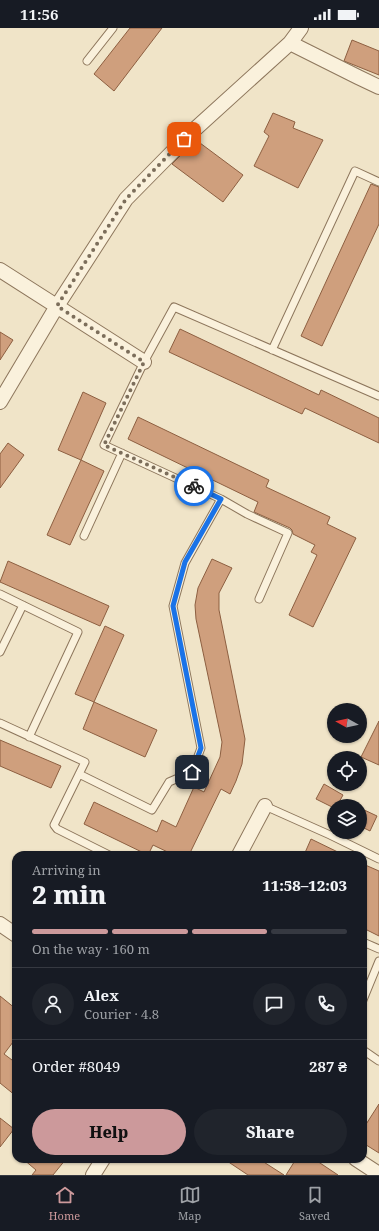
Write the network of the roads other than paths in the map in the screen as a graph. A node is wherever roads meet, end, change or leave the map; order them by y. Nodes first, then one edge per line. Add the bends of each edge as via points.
1 (113, 28) edge
2 (301, 28) edge
3 (290, 42) junction
4 (87, 61) dead end
5 (379, 87) edge
6 (379, 182) edge
7 (0, 270) edge
8 (57, 306) junction
9 (272, 350) junction
10 (144, 362) junction
11 (379, 396) edge
12 (0, 402) edge
13 (122, 453) junction
14 (221, 499) junction
15 (84, 536) dead end
16 (0, 594) edge
17 (259, 598) dead end
18 (23, 606) junction
19 (0, 652) edge
20 (0, 723) edge
21 (29, 737) junction
22 (79, 774) junction
23 (265, 806) joint
24 (101, 851) edge
25 (241, 851) edge
26 (363, 851) edge
27 (367, 853) edge
28 (379, 859) edge
29 (0, 924) edge
30 (12, 932) edge
31 (367, 944) edge
32 (379, 949) edge
33 (379, 961) edge
34 (367, 990) edge
35 (367, 1053) edge
36 (379, 1061) edge
37 (101, 1163) edge
38 (362, 1163) edge
39 (379, 1174) edge
40 (93, 1175) edge

1 - 4 lane
2 - 3 street
3 - 5 street
3 - 8 street via 194,130 126,199
6 - 9 lane via 355,171
7 - 8 street
8 - 10 street
8 - 12 street
9 - 10 lane via 174,307
9 - 11 lane
10 - 13 lane via 104,445
13 - 14 lane
13 - 15 lane
14 - 17 lane via 288,533
14 - 22 lane via 185,562 173,606 201,748 192,772 169,782 152,810
16 - 18 lane
18 - 19 lane
18 - 21 lane via 78,632
20 - 21 lane
21 - 22 lane via 85,762
22 - 24 lane via 54,826
23 - 25 street
23 - 26 lane
27 - 28 lane
29 - 30 street
31 - 32 lane
33 - 34 lane
35 - 36 lane
37 - 40 street
38 - 39 street

